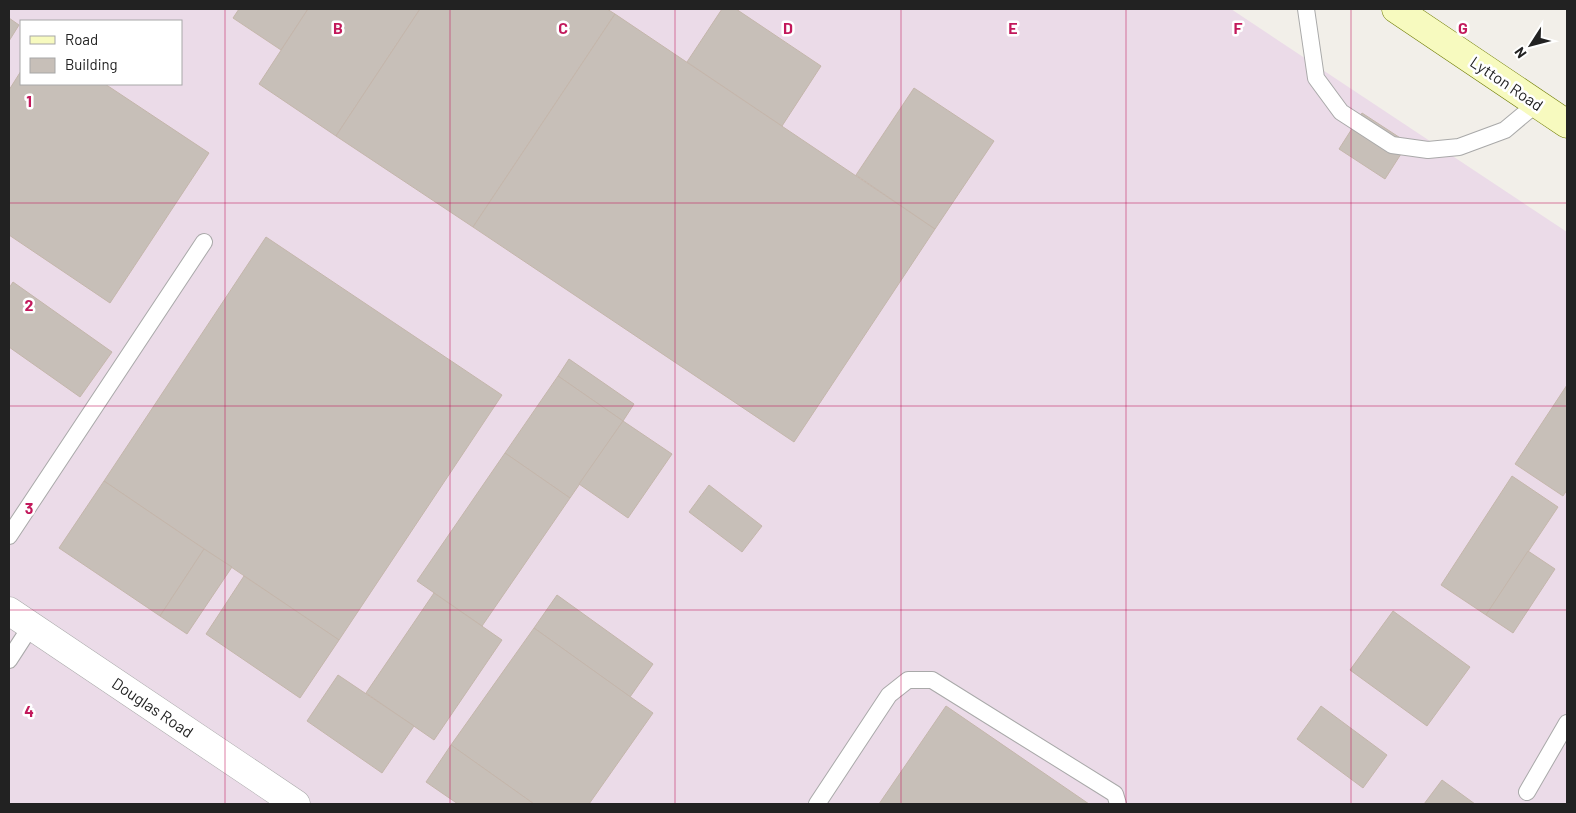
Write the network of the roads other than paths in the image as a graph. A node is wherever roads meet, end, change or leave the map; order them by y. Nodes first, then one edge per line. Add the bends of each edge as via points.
1 (1306, 9) edge
2 (1396, 9) edge
3 (1536, 104) junction
4 (1567, 124) edge
5 (204, 242) dead end
6 (9, 536) edge
7 (9, 610) edge
8 (31, 626) junction
9 (9, 660) edge
10 (1567, 723) edge
11 (1527, 792) dead end
12 (296, 804) edge
13 (817, 804) edge
14 (1118, 804) edge

1 - 3 lane via 1316,78 1341,112 1392,145 1428,150 1459,147 1505,130
2 - 3 main road, Lytton Road
3 - 4 main road, Lytton Road
5 - 6 lane
7 - 8 street, Douglas Road
8 - 9 lane
8 - 12 street, Douglas Road
10 - 11 lane
13 - 14 lane via 889,695 908,680 932,680 1115,794

